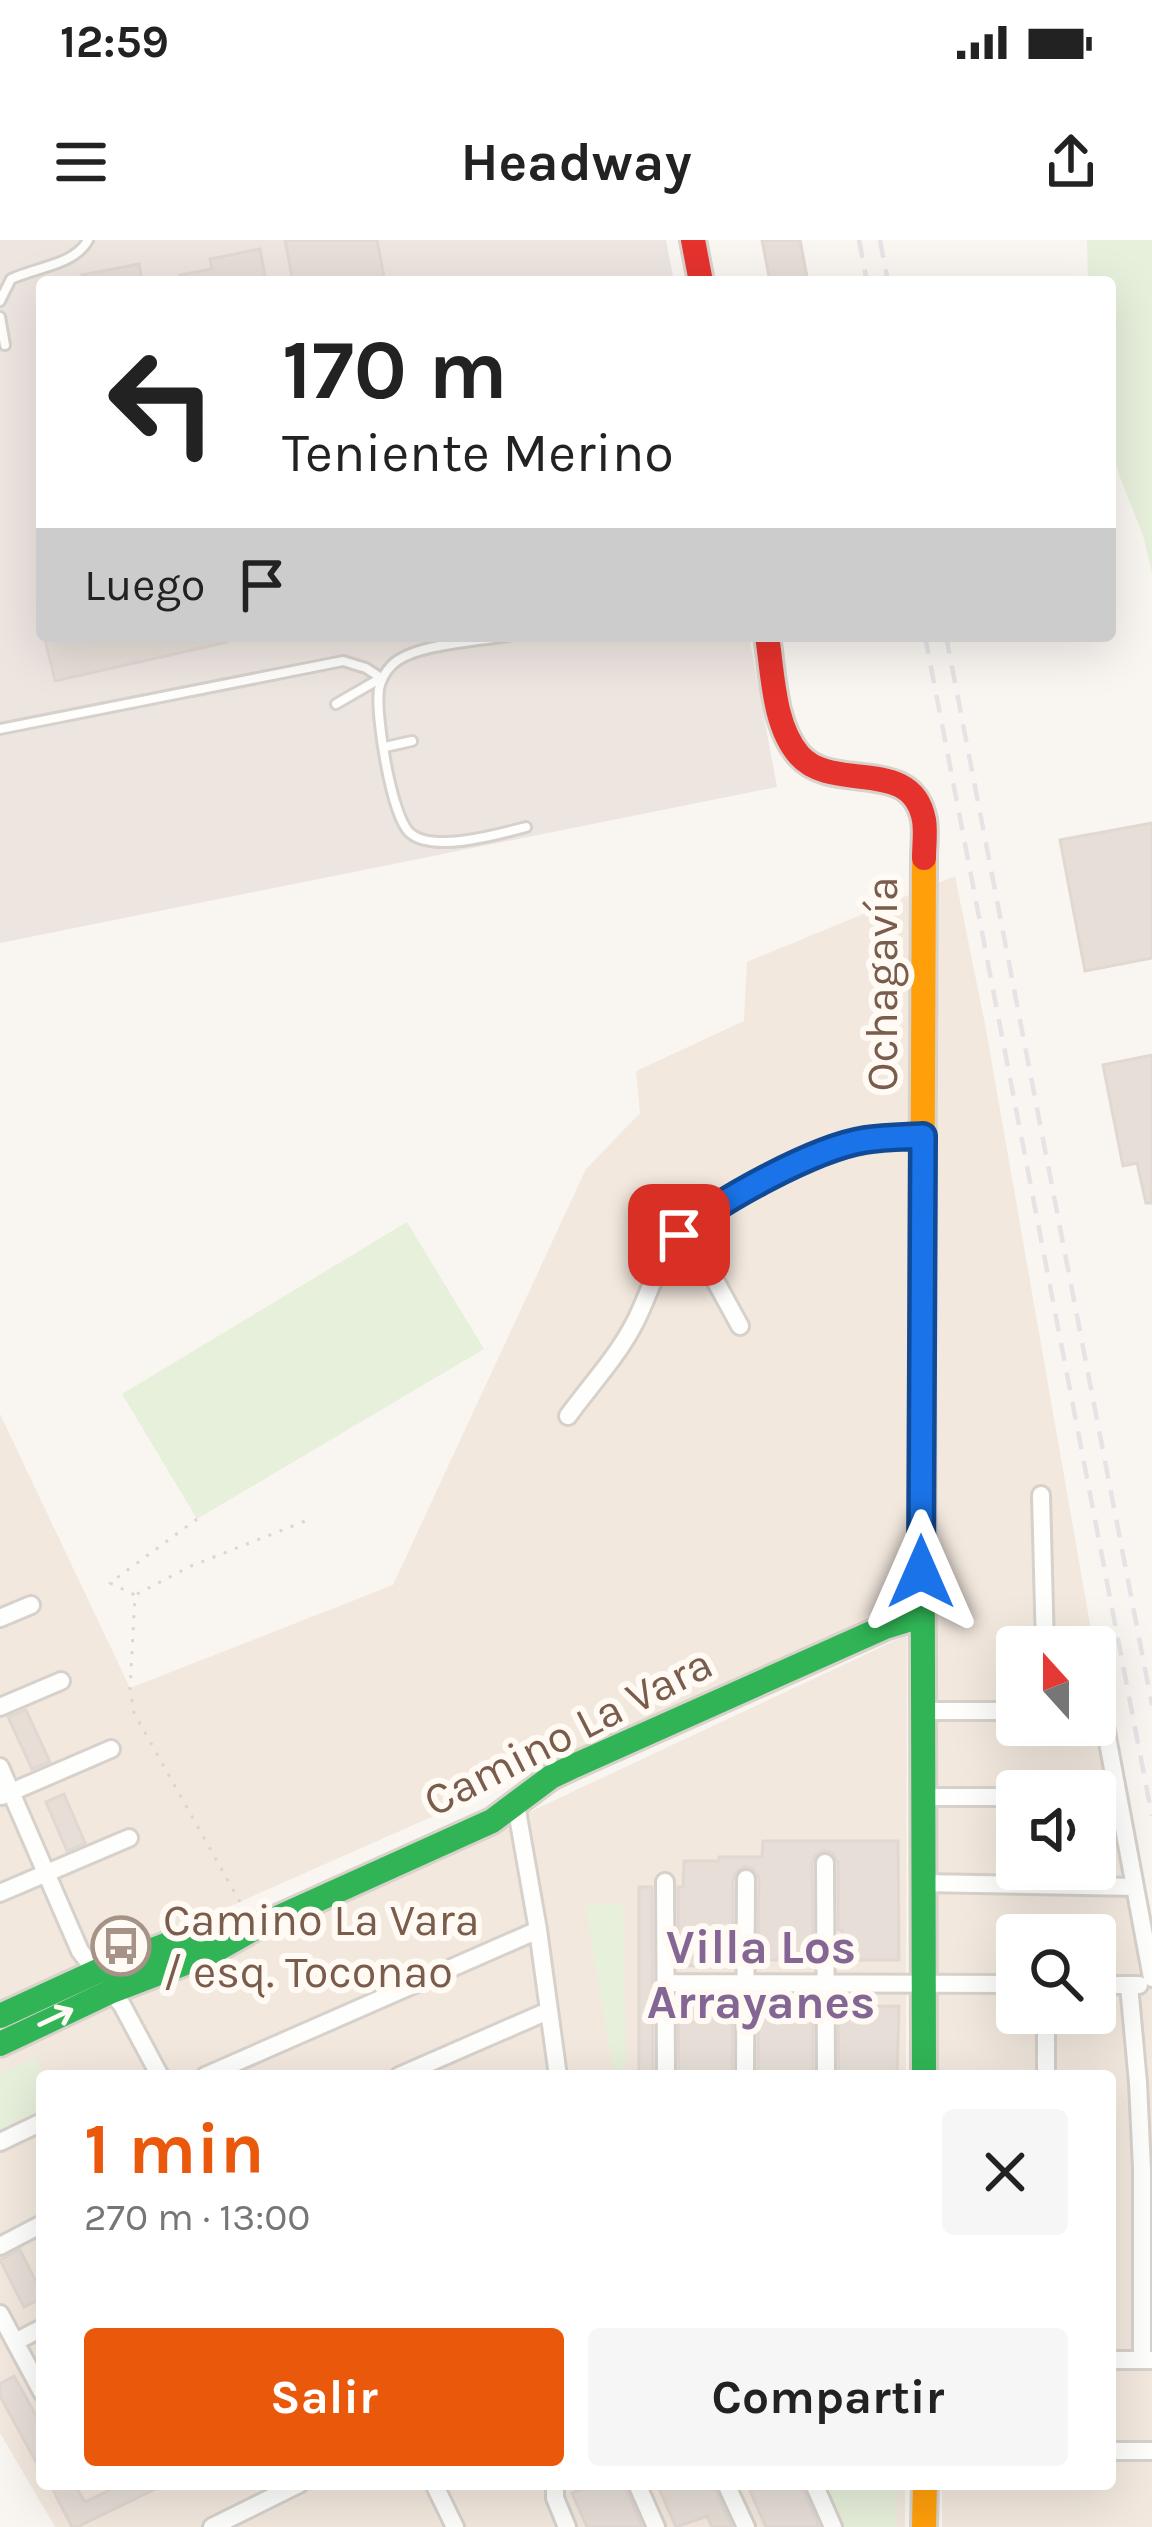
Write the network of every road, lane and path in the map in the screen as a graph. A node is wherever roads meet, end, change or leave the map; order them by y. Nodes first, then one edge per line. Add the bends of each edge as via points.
1 (88, 240) edge
2 (693, 240) edge
3 (700, 276) edge
4 (0, 301) edge
5 (0, 317) edge
6 (5, 345) dead end
7 (476, 642) edge
8 (768, 642) edge
9 (381, 678) junction
10 (336, 704) dead end
11 (0, 729) edge
12 (412, 741) dead end
13 (385, 747) junction
14 (526, 826) dead end
15 (923, 1136) junction
16 (679, 1235) junction
17 (740, 1326) dead end
18 (568, 1416) dead end
19 (1041, 1495) dead end
20 (314, 1518) dead end
21 (197, 1519) dead end
22 (135, 1595) junction
23 (31, 1605) dead end
24 (921, 1616) junction
25 (0, 1618) edge
26 (1044, 1626) edge
27 (62, 1681) dead end
28 (0, 1706) edge
29 (922, 1711) junction
30 (996, 1711) edge
31 (1106, 1746) edge
32 (111, 1749) dead end
33 (0, 1767) edge
34 (5, 1794) edge
35 (1118, 1796) joint
36 (922, 1797) junction
37 (996, 1797) edge
38 (515, 1805) junction
39 (129, 1838) dead end
40 (825, 1862) dead end
41 (46, 1874) junction
42 (746, 1879) dead end
43 (665, 1882) dead end
44 (923, 1883) junction
45 (1135, 1887) junction
46 (0, 1893) edge
47 (255, 1928) junction
48 (538, 1930) junction
49 (105, 1981) junction
50 (746, 1982) junction
51 (1152, 1982) edge
52 (666, 1983) junction
53 (825, 1983) junction
54 (924, 1983) junction
55 (996, 1984) edge
56 (1116, 1985) edge
57 (1130, 1985) junction
58 (548, 2011) junction
59 (0, 2016) edge
60 (1046, 2034) edge
61 (0, 2044) edge
62 (433, 2069) edge
63 (157, 2070) edge
64 (219, 2070) edge
65 (557, 2070) edge
66 (666, 2070) edge
67 (745, 2070) edge
68 (826, 2070) edge
69 (924, 2070) edge
70 (1046, 2070) edge
71 (36, 2125) edge
72 (0, 2141) edge
73 (36, 2227) edge
74 (0, 2246) edge
75 (0, 2314) edge
76 (36, 2331) edge
77 (15, 2342) junction
78 (1116, 2360) edge
79 (1147, 2360) edge
80 (36, 2381) edge
81 (1116, 2451) edge
82 (1152, 2451) edge
83 (287, 2490) edge
84 (436, 2490) edge
85 (554, 2490) edge
86 (640, 2490) edge
87 (730, 2490) edge
88 (817, 2490) edge
89 (925, 2490) edge
90 (448, 2525) edge
91 (212, 2527) edge
92 (567, 2527) edge
93 (656, 2527) edge
94 (746, 2527) edge
95 (833, 2527) edge
96 (924, 2527) edge

1 - 4 lane via 74,256 11,279
2 - 3 main road
5 - 6 lane
7 - 9 lane via 412,654
8 - 15 main road, Ochagavía via 798,754 831,774 896,781 922,811
9 - 10 lane
9 - 11 lane via 343,661
9 - 13 lane
12 - 13 lane
13 - 14 lane via 392,800 409,833 427,841 479,840
15 - 16 street via 864,1140 807,1159
15 - 24 main road, Ochagavía
16 - 17 street via 699,1251
16 - 18 street via 632,1330
19 - 26 street
20 - 22 path
21 - 22 path via 110,1582
22 - 47 path via 134,1714
23 - 25 street
24 - 29 main road, Ochagavía
24 - 38 main road, Camino La Vara via 574,1766
27 - 28 street
29 - 30 street
29 - 36 main road, Ochagavía
31 - 35 street
32 - 34 street
33 - 34 street
34 - 41 street
35 - 45 street
36 - 37 street
36 - 44 main road, Ochagavía
38 - 47 main road, Camino La Vara
38 - 48 street
39 - 41 street
40 - 53 street
41 - 46 street
41 - 49 street via 80,1951
42 - 50 street
43 - 52 street
44 - 45 street
44 - 54 main road, Ochagavía
45 - 51 street
47 - 49 main road, Camino La Vara via 171,1942
48 - 58 street
48 - 64 street
49 - 59 main road, Camino La Vara
61 -> 49 main road, Camino La Vara
49 - 63 street
50 - 52 street
50 - 53 street
50 - 67 street
51 - 57 street
52 - 66 street
53 - 54 street
53 - 68 street
54 - 55 street
54 - 69 main road, Ochagavía
56 - 57 street
57 - 79 street
58 - 62 street
58 - 65 street
60 - 70 street
71 - 72 street
73 - 74 street
75 - 77 street
76 - 77 street
77 - 80 street
78 - 79 street
81 - 82 street
83 - 91 street
84 - 90 street
85 - 92 street
86 - 93 street
87 - 94 street
88 - 95 street
89 - 96 main road

